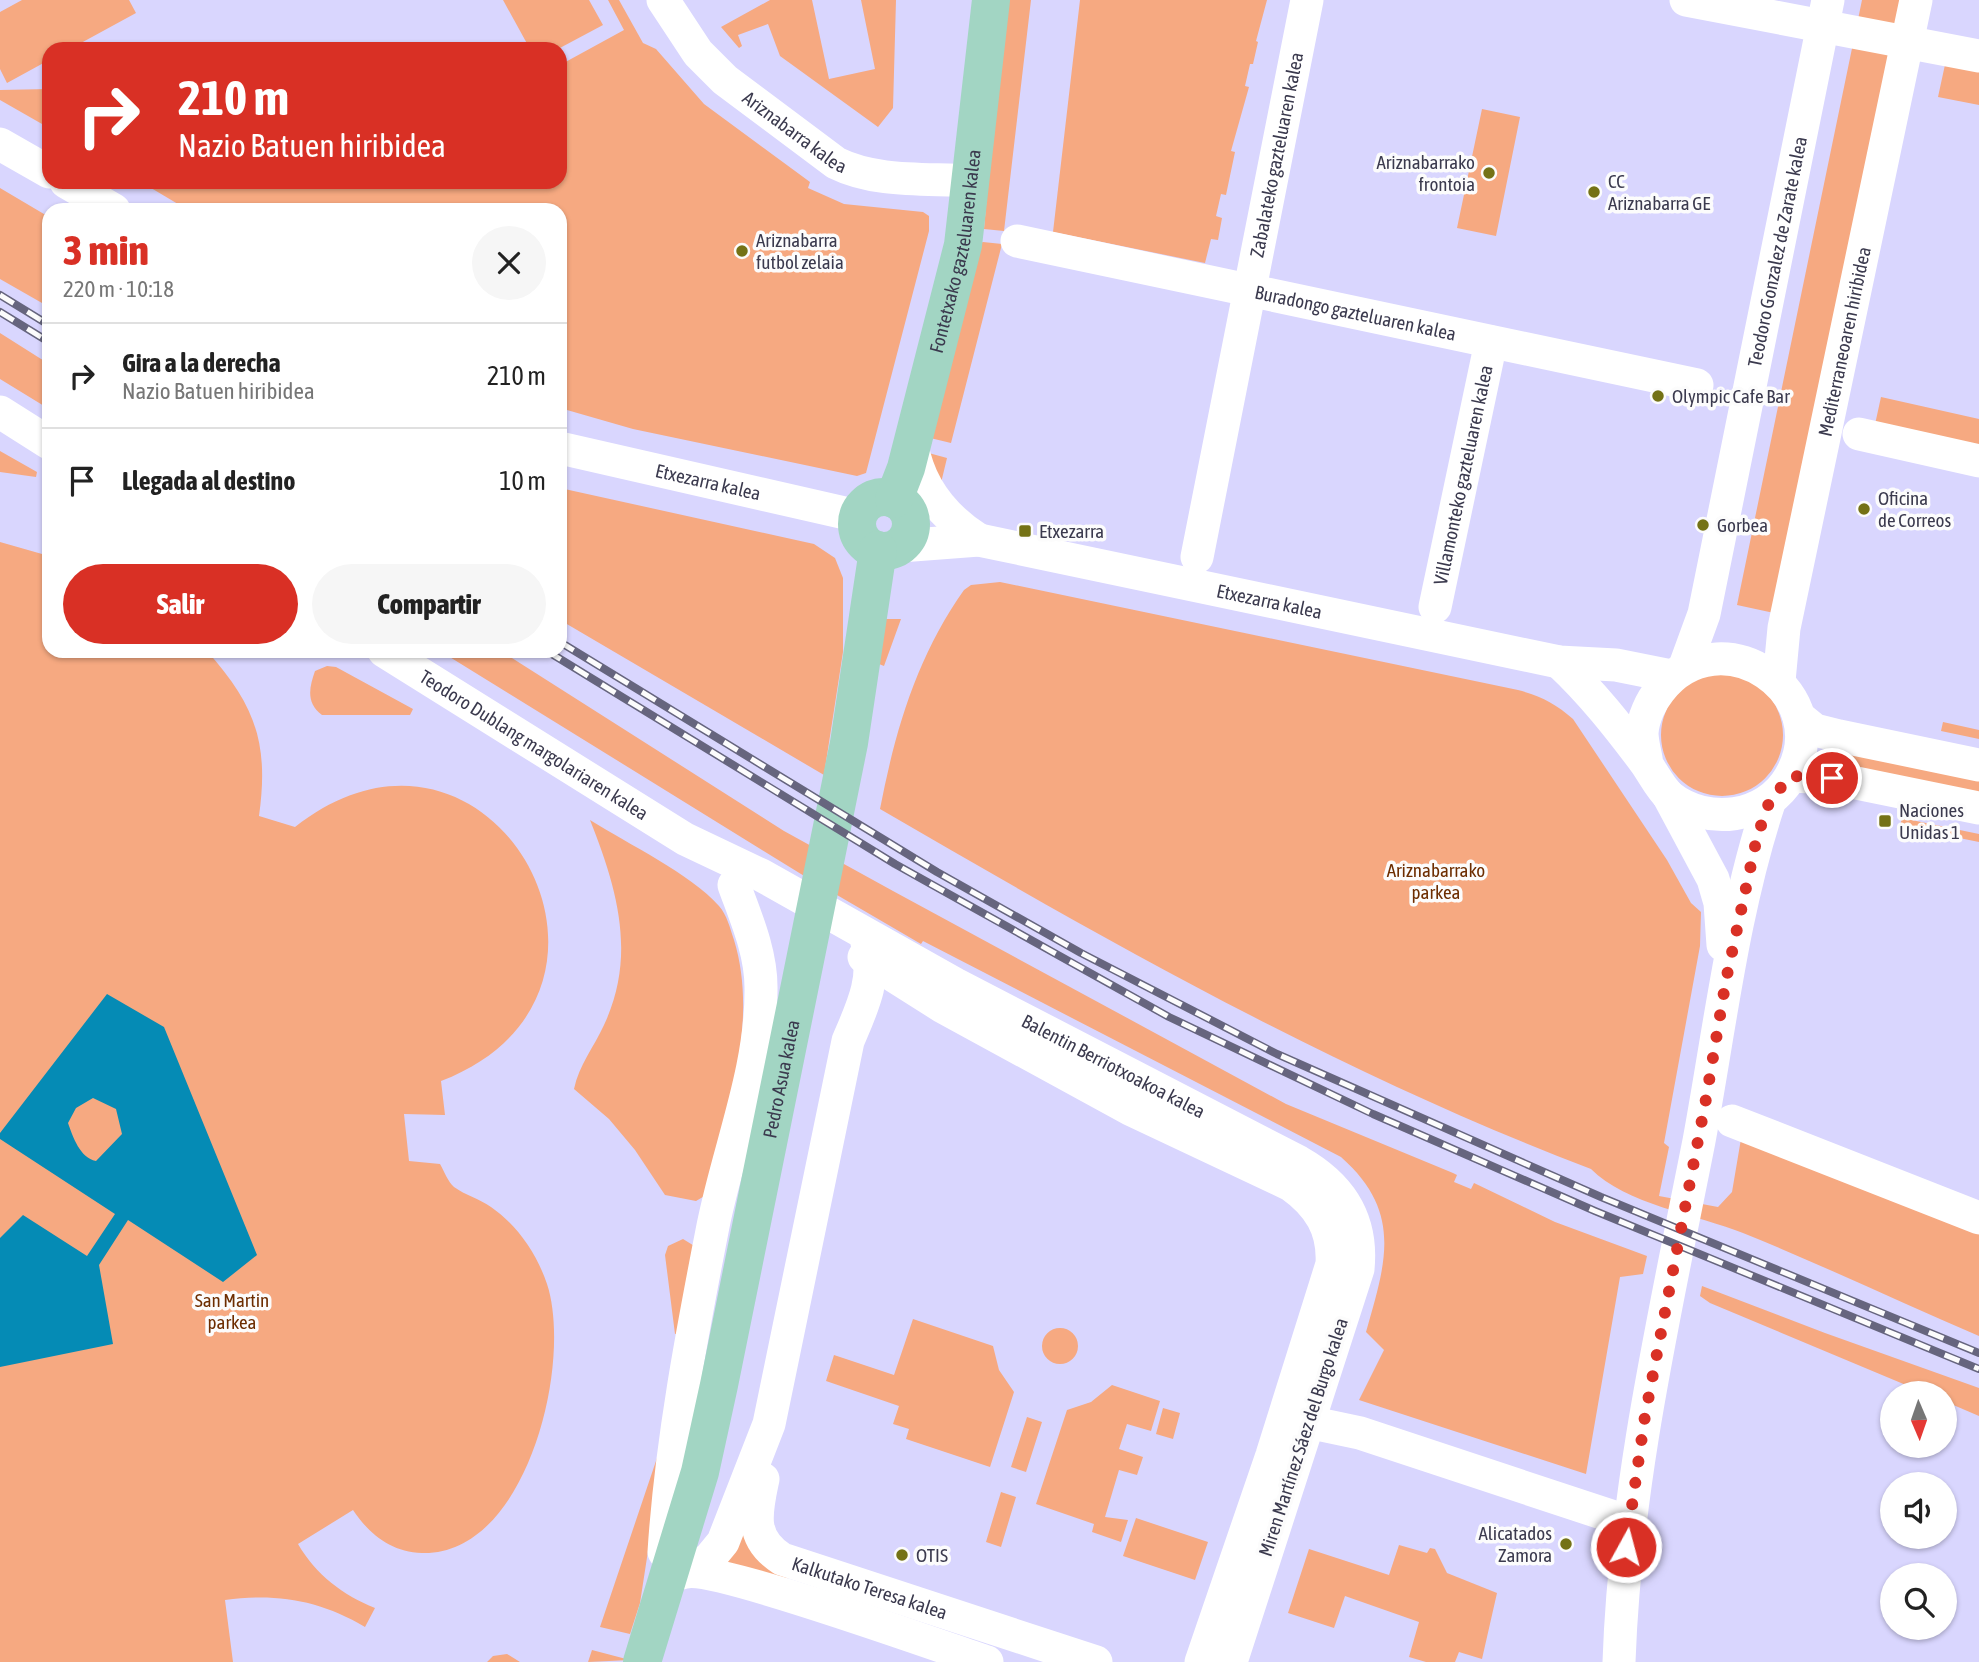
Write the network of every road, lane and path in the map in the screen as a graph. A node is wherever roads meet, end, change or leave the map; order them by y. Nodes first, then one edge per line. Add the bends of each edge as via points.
1 (663, 0) edge
2 (991, 0) edge
3 (1307, 0) edge
4 (1686, 0) edge
5 (1916, 0) edge
6 (1815, 16) edge
7 (1907, 43) junction
8 (1979, 56) edge
9 (0, 144) edge
10 (42, 168) edge
11 (971, 181) junction
12 (78, 189) edge
13 (102, 203) edge
14 (1017, 241) dead end
15 (1251, 290) junction
16 (1492, 342) junction
17 (1697, 385) dead end
18 (0, 412) edge
19 (1859, 435) dead end
20 (42, 439) edge
21 (912, 445) junction
22 (567, 450) edge
23 (1979, 461) edge
24 (858, 516) joint
25 (895, 526) junction
26 (971, 535) junction
27 (1197, 557) dead end
28 (1435, 607) dead end
29 (395, 658) edge
30 (1559, 662) junction
31 (1678, 671) junction
32 (1779, 681) junction
33 (1798, 717) junction
34 (1647, 765) junction
35 (1979, 765) edge
36 (1780, 788) junction
37 (1668, 795) junction
38 (1979, 808) edge
39 (685, 839) junction
40 (734, 885) junction
41 (868, 948) junction
42 (1726, 980) junction
43 (916, 990) junction
44 (858, 1019) junction
45 (1732, 1121) dead end
46 (1338, 1216) junction
47 (1979, 1218) edge
48 (769, 1424) junction
49 (1293, 1428) junction
50 (1629, 1522) junction
51 (674, 1584) junction
52 (642, 1662) edge
53 (987, 1662) edge
54 (1096, 1662) edge
55 (1200, 1662) edge
56 (1231, 1662) edge
57 (1619, 1662) edge

1 - 11 street, Ariznabarra kalea via 698,53 724,80 836,163 874,175
2 - 11 main road, Fontetxako gazteluaren kalea
3 - 15 street, Zabalateko gazteluaren kalea
4 - 6 street
5 - 7 street, Mediterraneoaren hiribidea
6 - 7 street
6 - 31 street, Teodoro Gonzalez de Zarate kalea via 1704,614
7 - 8 street
7 - 32 street, Mediterraneoaren hiribidea via 1784,628
9 - 10 street
11 - 21 main road, Fontetxako gazteluaren kalea via 963,245
12 - 13 street
14 - 15 street, Buradongo gazteluaren kalea
15 - 16 street, Buradongo gazteluaren kalea
15 - 27 street, Zabalateko gazteluaren kalea
16 - 17 street, Buradongo gazteluaren kalea
16 - 28 street, Villamonteko gazteluaren kalea
18 - 20 street
19 - 23 street
21 - 25 main road, Fontetxako gazteluaren kalea
21 - 26 street via 930,495
22 - 24 street, Etxezarra kalea
24 - 25 main road via 863,541
25 - 26 street, Etxezarra kalea
25 - 51 main road, Pedro Asua kalea via 861,670
26 - 30 street, Etxezarra kalea
29 - 39 street, Teodoro Dublang margolariaren kalea
30 - 31 street, Etxezarra kalea
30 - 34 street via 1595,696
31 - 32 street via 1717,657 1751,663
31 - 34 street via 1651,701 1642,733
32 - 33 street
33 - 35 street via 1815,730 1839,737
33 - 36 street via 1798,757
34 - 37 street
36 - 37 street via 1745,812 1718,816 1692,810
36 - 38 street via 1832,778
36 - 42 street via 1757,837
37 - 42 street via 1713,879 1720,902
39 - 40 street, Teodoro Dublang margolariaren kalea
39 - 41 street, Teodoro Dublang margolariaren kalea via 761,875
40 - 41 street, Teodoro Dublang margolariaren kalea
40 - 51 street, Pedro Asua kalea via 758,960 759,1029 755,1064 714,1223 681,1408 665,1539
41 - 43 street, Balentin Berriotxoakoa kalea
41 - 44 street via 866,997
41 - 46 street, Balentin Berriotxoakoa kalea via 968,991 1321,1174
42 - 50 street
43 - 44 street via 894,997
43 - 46 street, Balentin Berriotxoakoa kalea via 1130,1109 1291,1185
44 - 48 street via 848,1041
45 - 47 street
46 - 49 street, Miren Martínez Sáez del Burgo kalea via 1359,1238 1358,1269
48 - 51 street via 723,1542 709,1559
48 - 54 street, Kalkutako Teresa kalea via 756,1521 769,1550 782,1559
49 - 50 street via 1360,1433
49 - 55 street, Miren Martínez Sáez del Burgo kalea
49 - 56 street, Miren Martínez Sáez del Burgo kalea
50 - 57 street
51 - 52 main road, Pedro Asua kalea
51 - 53 street, Kalkutako Teresa kalea via 735,1580

